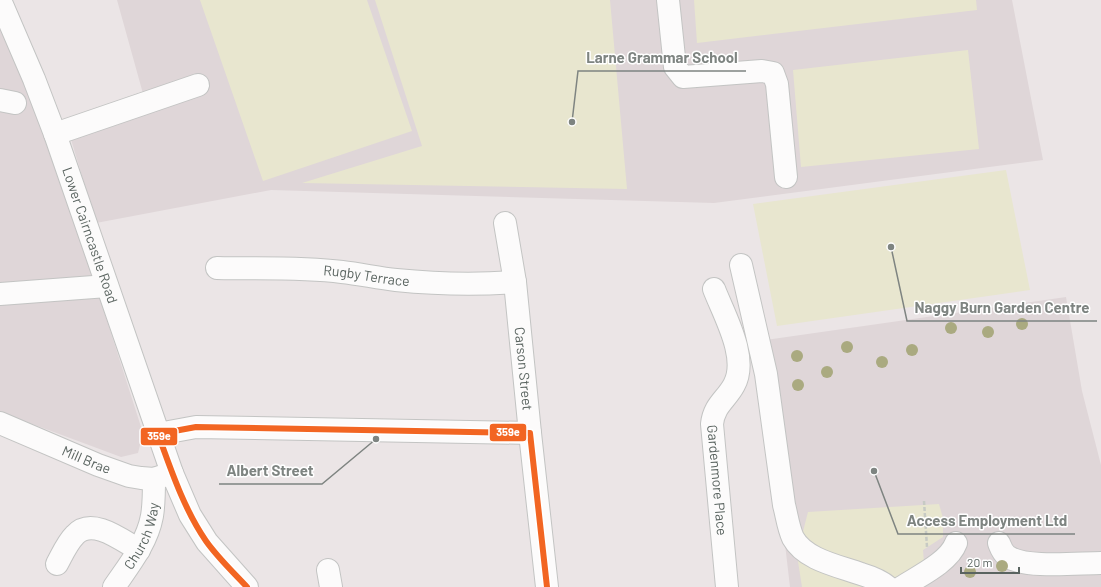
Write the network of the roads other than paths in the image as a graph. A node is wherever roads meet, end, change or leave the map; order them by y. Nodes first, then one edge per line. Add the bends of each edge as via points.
1 (0, 0) edge
2 (668, 0) edge
3 (198, 85) dead end
4 (55, 134) junction
5 (786, 177) dead end
6 (505, 223) dead end
7 (741, 265) dead end
8 (218, 268) dead end
9 (515, 282) junction
10 (107, 286) junction
11 (714, 289) dead end
12 (0, 294) edge
13 (1, 428) edge
14 (530, 433) junction
15 (158, 434) junction
16 (163, 476) junction
17 (956, 543) dead end
18 (999, 543) dead end
19 (139, 550) junction
20 (1101, 563) edge
21 (57, 564) dead end
22 (114, 587) edge
23 (247, 587) edge
24 (547, 587) edge
25 (728, 587) edge
26 (888, 587) edge
27 (902, 587) edge

1 - 4 street, Lower Cairncastle Road
2 - 5 street via 675,67 684,77 762,71 773,73 777,84
3 - 4 street
4 - 10 street, Lower Cairncastle Road
6 - 9 street, Carson Street
7 - 26 street via 766,374 784,505 794,539 801,547 822,560 876,578
8 - 9 street, Rugby Terrace via 323,270 438,283
9 - 14 street, Carson Street
10 - 12 street
10 - 15 street, Lower Cairncastle Road
11 - 25 street, Gardenmore Place via 734,341 739,364 737,379 717,407 712,424
13 - 16 street, Mill Brae via 129,476
14 - 15 street via 196,427
14 - 24 street, Carson Street
15 - 16 street, Lower Cairncastle Road
16 - 19 street, Church Way via 146,536
16 - 23 street, Lower Cairncastle Road via 207,542
17 - 27 street via 950,554
18 - 20 street via 1005,555 1023,562
19 - 21 street via 103,530 87,528 75,535
19 - 22 street, Church Way

